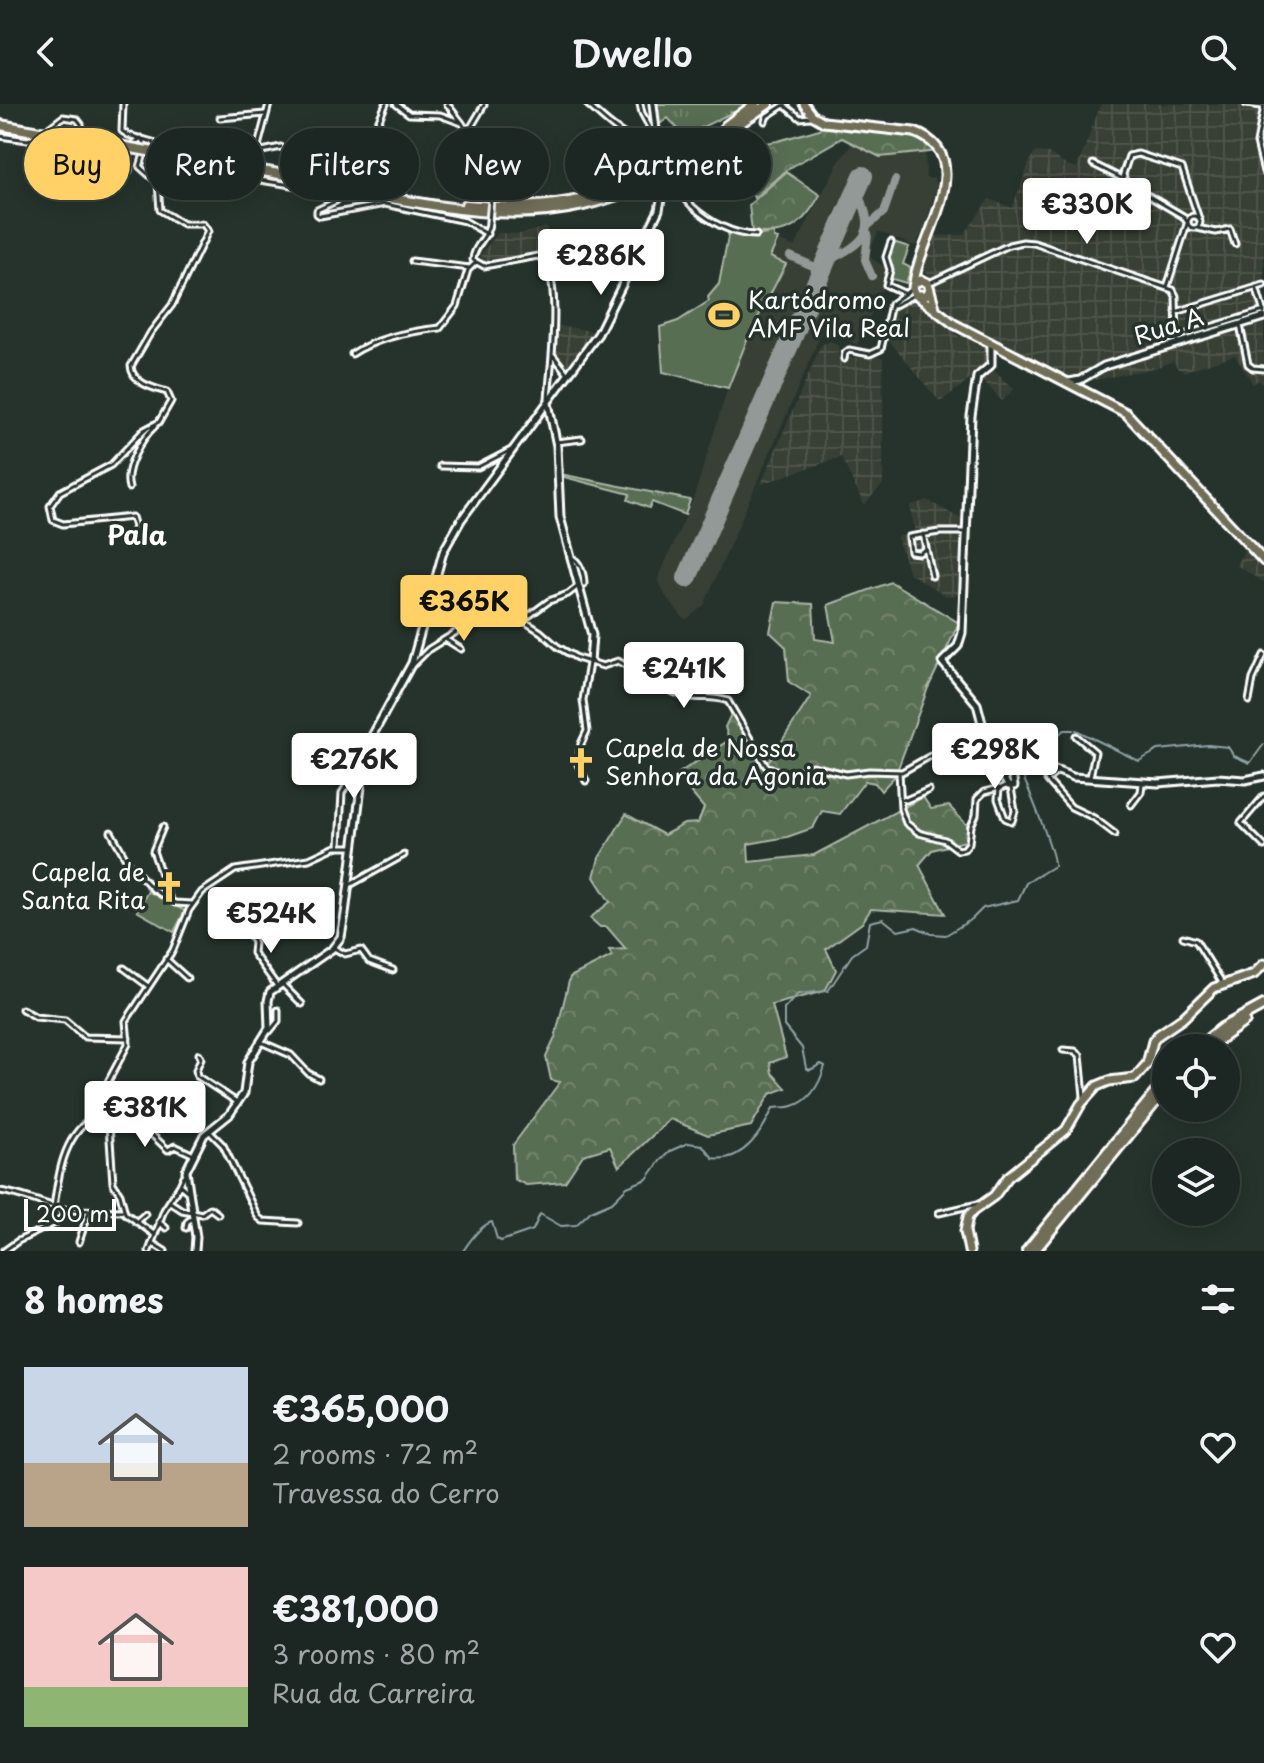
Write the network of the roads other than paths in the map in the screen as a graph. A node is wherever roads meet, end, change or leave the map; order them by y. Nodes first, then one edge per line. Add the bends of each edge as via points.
1 (123, 104) edge
2 (269, 104) edge
3 (386, 104) edge
4 (396, 104) edge
5 (447, 104) edge
6 (587, 104) edge
7 (640, 104) edge
8 (653, 104) edge
9 (757, 104) edge
10 (770, 104) edge
11 (804, 104) edge
12 (1246, 104) edge
13 (484, 105) edge
14 (1264, 106) edge
15 (265, 114) junction
16 (814, 115) junction
17 (220, 118) dead end
18 (765, 121) dead end
19 (462, 123) junction
20 (377, 124) dead end
21 (465, 128) edge
22 (470, 128) edge
23 (616, 128) edge
24 (650, 128) edge
25 (655, 128) edge
26 (729, 128) edge
27 (730, 128) edge
28 (0, 130) edge
29 (141, 138) junction
30 (280, 147) edge
31 (1093, 164) dead end
32 (1264, 172) edge
33 (1123, 179) junction
34 (491, 200) edge
35 (581, 200) edge
36 (661, 200) edge
37 (689, 200) edge
38 (1197, 210) junction
39 (1189, 220) junction
40 (1200, 221) junction
41 (1195, 228) junction
42 (1205, 229) junction
43 (487, 234) junction
44 (756, 235) dead end
45 (1185, 236) junction
46 (891, 242) dead end
47 (1235, 244) dead end
48 (922, 254) junction
49 (412, 261) dead end
50 (475, 263) junction
51 (470, 268) junction
52 (1264, 285) edge
53 (927, 286) junction
54 (1167, 287) junction
55 (1256, 287) junction
56 (913, 291) junction
57 (890, 309) junction
58 (936, 309) junction
59 (1176, 312) junction
60 (1264, 313) edge
61 (1240, 325) junction
62 (1177, 340) junction
63 (991, 343) junction
64 (551, 352) junction
65 (352, 354) dead end
66 (844, 359) dead end
67 (561, 365) junction
68 (575, 368) junction
69 (1264, 369) edge
70 (568, 377) junction
71 (1081, 382) junction
72 (548, 403) junction
73 (542, 412) junction
74 (550, 418) junction
75 (158, 423) junction
76 (582, 439) dead end
77 (556, 442) junction
78 (515, 447) junction
79 (440, 466) dead end
80 (129, 488) dead end
81 (965, 532) junction
82 (923, 534) junction
83 (129, 542) dead end
84 (926, 549) junction
85 (1264, 561) edge
86 (932, 576) dead end
87 (581, 584) junction
88 (523, 620) junction
89 (445, 639) junction
90 (461, 649) dead end
91 (1264, 655) edge
92 (590, 662) junction
93 (410, 666) junction
94 (1249, 701) dead end
95 (983, 726) junction
96 (1076, 736) dead end
97 (310, 749) dead end
98 (364, 755) junction
99 (1058, 771) junction
100 (899, 772) junction
101 (1264, 776) edge
102 (1090, 777) junction
103 (586, 781) dead end
104 (1143, 781) junction
105 (346, 784) junction
106 (1009, 786) junction
107 (999, 788) junction
108 (929, 790) dead end
109 (1264, 796) edge
110 (901, 799) junction
111 (1014, 803) junction
112 (1131, 805) dead end
113 (1001, 808) junction
114 (163, 827) dead end
115 (111, 832) dead end
116 (1115, 834) dead end
117 (339, 846) junction
118 (1264, 846) edge
119 (353, 847) junction
120 (404, 855) dead end
121 (348, 886) junction
122 (170, 900) junction
123 (192, 904) junction
124 (250, 934) dead end
125 (1183, 937) dead end
126 (334, 948) junction
127 (166, 959) junction
128 (1264, 964) edge
129 (124, 968) dead end
130 (393, 970) dead end
131 (187, 978) dead end
132 (279, 984) junction
133 (1223, 984) junction
134 (148, 986) junction
135 (302, 1004) dead end
136 (1264, 1008) edge
137 (22, 1009) dead end
138 (278, 1010) dead end
139 (267, 1034) junction
140 (1214, 1034) edge
141 (1223, 1034) edge
142 (128, 1038) junction
143 (261, 1042) junction
144 (1063, 1050) dead end
145 (199, 1054) dead end
146 (319, 1079) dead end
147 (1152, 1097) edge
148 (1084, 1100) junction
149 (239, 1103) junction
150 (1152, 1106) edge
151 (108, 1111) junction
152 (1138, 1122) junction
153 (109, 1124) junction
154 (208, 1131) junction
155 (194, 1155) junction
156 (186, 1172) junction
157 (180, 1185) junction
158 (1079, 1186) junction
159 (0, 1191) edge
160 (189, 1192) junction
161 (169, 1201) junction
162 (986, 1202) junction
163 (54, 1207) junction
164 (71, 1210) junction
165 (89, 1211) junction
166 (124, 1211) junction
167 (939, 1213) dead end
168 (145, 1214) dead end
169 (218, 1214) dead end
170 (192, 1215) junction
171 (136, 1222) junction
172 (159, 1222) junction
173 (298, 1223) dead end
174 (166, 1228) dead end
175 (186, 1228) dead end
176 (155, 1235) junction
177 (79, 1242) dead end
178 (152, 1243) junction
179 (4, 1251) edge
180 (149, 1251) edge
181 (165, 1251) edge
182 (195, 1251) edge
183 (969, 1251) edge
184 (1021, 1251) edge
185 (1027, 1251) edge
186 (1034, 1251) edge
187 (1041, 1251) edge

1 - 29 street via 122,131
2 - 15 street
3 - 20 street
4 - 19 street via 409,114 440,115
5 - 19 street
6 - 23 street
7 - 24 street
8 - 25 main road
9 - 26 highway
10 - 27 highway
11 - 16 main road
12 - 14 street
13 - 22 street
14 - 32 street via 1257,143
15 - 17 street
15 - 30 street via 259,150
16 - 18 street via 802,118 783,105
16 - 48 main road via 829,123 914,132 938,148 946,179
19 - 21 street
28 - 29 street via 32,140 56,120 74,117 81,124 88,163 114,164 123,175 129,171 129,147
28 - 35 highway, bridge via 464,205 533,207
29 - 43 street via 154,143 163,165 338,193 338,199 319,208 319,216 387,204 466,221
29 - 75 street via 146,147 140,166 158,183 160,210 182,223 204,224 208,231 171,307 131,365 140,380 171,397
31 - 33 street
33 - 38 street via 1133,154 1180,167
33 - 39 street
34 - 43 street, bridge
36 - 68 main road via 601,330
37 - 44 street via 712,221
38 - 39 street
38 - 40 street
39 - 40 street
39 - 41 street
39 - 45 street
40 - 41 street
40 - 42 street
41 - 42 street
41 - 45 street
42 - 47 street via 1230,229
43 - 50 street via 473,254
45 - 54 street
46 - 56 street via 886,285
48 - 53 main road via 920,270
48 - 56 main road
49 - 51 street
50 - 51 street
50 - 64 street via 543,258 553,296
51 - 65 street via 456,308 439,329 422,329
52 - 55 street
53 - 54 street via 1025,242
53 - 56 main road
53 - 56 main road via 926,295
53 - 58 main road
54 - 59 street via 1176,294
55 - 59 street
55 - 60 street
56 - 57 street
56 - 57 street via 893,301
56 - 58 main road
57 - 66 street via 881,349 870,354 849,350
58 - 63 main road
59 - 62 street
60 - 61 main road, Rua A
60 - 62 street
61 - 62 main road, Rua A
61 - 69 street via 1248,364
62 - 71 main road, Rua A via 1104,366
63 - 71 main road via 1067,381
63 - 81 main road via 991,365 977,377 971,413
64 - 67 street
64 - 72 street
67 - 68 street
67 - 70 street
68 - 70 main road
70 - 72 main road
71 - 85 main road via 1137,423
72 - 73 main road
72 - 74 main road
73 - 74 main road
73 - 78 main road
74 - 77 main road
75 - 80 street via 129,468
75 - 83 street via 111,465 62,491 50,507 51,518 61,524 132,517
76 - 77 street
77 - 87 main road via 560,515
78 - 79 street via 478,467
78 - 93 main road via 447,543
81 - 82 street
81 - 95 main road via 964,620 958,646 942,663 976,702
82 - 84 street
82 - 84 street via 909,537 909,548 916,553
84 - 86 street
87 - 88 street
87 - 92 main road via 592,635
88 - 89 street via 478,616
88 - 92 street via 561,649
89 - 90 street
89 - 93 street
91 - 94 street
92 - 100 street via 605,666 618,661 681,695 729,702 766,766 789,775 814,766 846,774
92 - 103 street via 583,700 588,730 578,764
93 - 98 main road
95 - 100 street
95 - 106 main road
96 - 102 street via 1095,752
97 - 105 street via 306,759
98 - 105 street
98 - 119 main road
99 - 102 main road
99 - 106 main road via 1019,755 1010,759 1014,778
99 - 116 street via 1047,780 1067,803
100 - 110 street
101 - 104 main road
102 - 104 main road
104 - 112 street
105 - 117 street
106 - 107 street
106 - 111 street
107 - 110 street via 977,797 969,841 960,850 910,827
107 - 113 street
108 - 110 street
109 - 118 street via 1241,823
111 - 113 street
111 - 113 street via 1012,821
114 - 122 street via 153,851
115 - 122 street via 129,864
117 - 119 street
117 - 123 street via 309,859 232,871
119 - 121 main road
120 - 121 street
121 - 126 main road via 342,933
122 - 123 street
123 - 127 street
124 - 132 street via 253,953
125 - 133 street via 1196,941
126 - 130 street via 344,954 361,950 369,961
126 - 132 main road
127 - 131 street
127 - 134 street
128 - 133 main road via 1254,974
129 - 134 street
132 - 135 street
132 - 139 main road via 268,997
133 - 148 main road via 1158,1035 1135,1078 1102,1083
134 - 142 street via 126,1021
136 - 140 highway
136 - 141 highway
137 - 142 street via 65,1020 84,1036
138 - 139 street via 277,1022
139 - 143 main road
142 - 151 street via 102,1090
143 - 146 street via 291,1055
143 - 149 main road via 248,1063
144 - 148 street via 1081,1056
145 - 149 street via 197,1077
147 - 158 highway
148 - 162 main road via 1066,1130
149 - 154 main road
150 - 152 highway
151 - 153 street
151 - 155 street via 150,1132 168,1150 175,1146
152 - 186 highway
152 - 187 highway
153 - 163 street via 91,1119 78,1129 59,1174
153 - 166 street via 112,1180
154 - 155 main road
154 - 173 street via 223,1145 258,1217
155 - 156 main road
156 - 157 street
156 - 160 main road
157 - 160 street
157 - 161 street
158 - 184 highway
158 - 185 highway
159 - 163 street
160 - 170 main road
161 - 170 street
161 - 172 street
162 - 167 street
162 - 183 main road via 968,1217
163 - 164 street
164 - 165 street
164 - 179 street
165 - 166 street
165 - 177 street
166 - 171 street
168 - 171 street
169 - 170 street via 210,1208
170 - 175 street
170 - 182 main road
171 - 176 street
172 - 174 street
172 - 176 street
176 - 178 street
178 - 180 street
178 - 181 street

